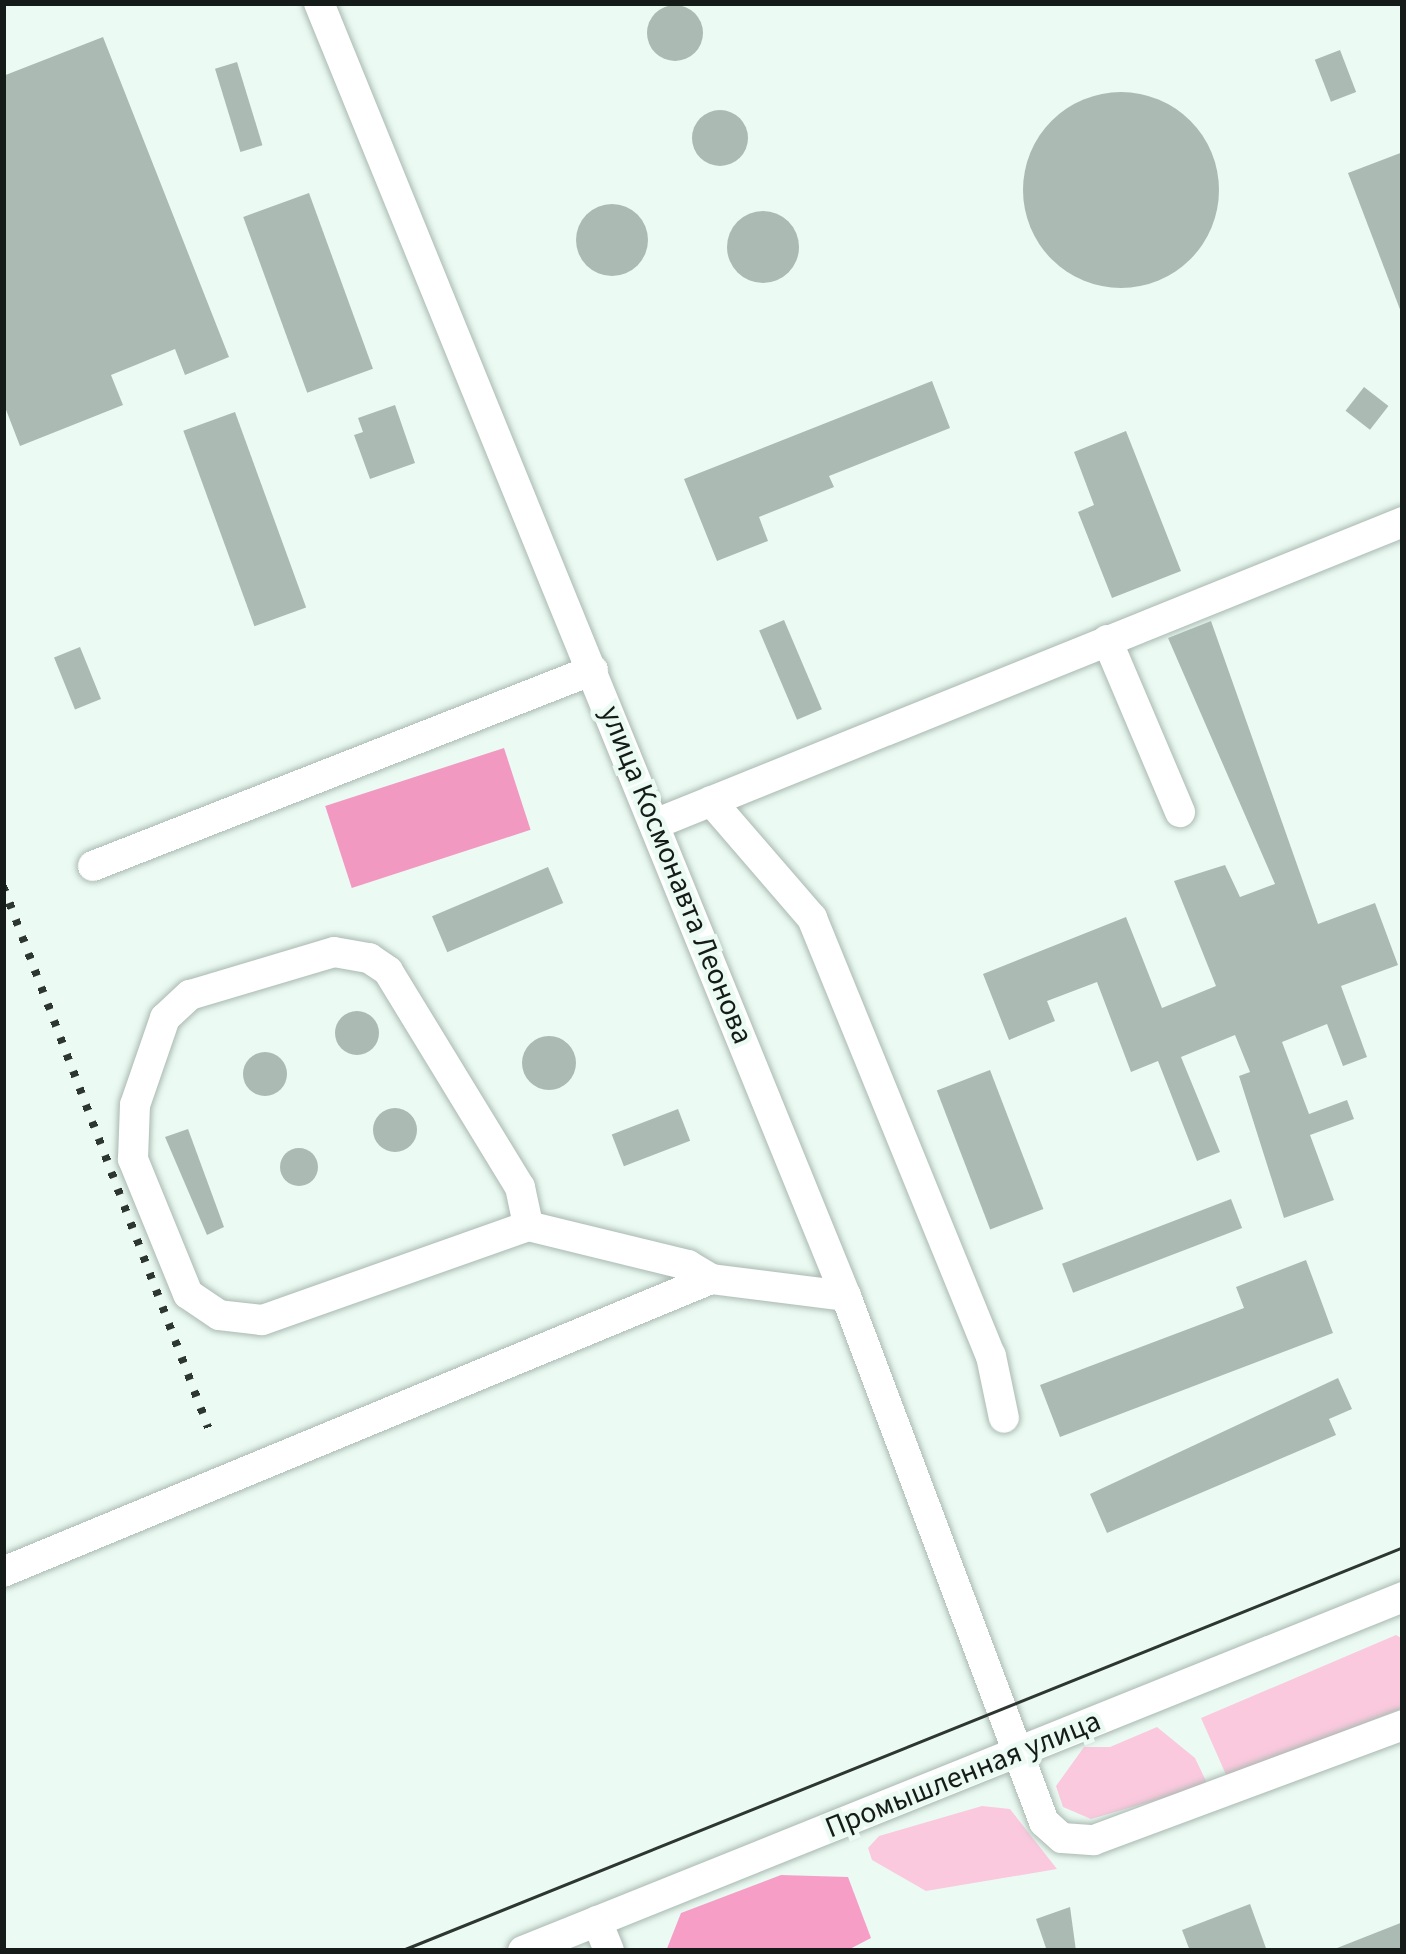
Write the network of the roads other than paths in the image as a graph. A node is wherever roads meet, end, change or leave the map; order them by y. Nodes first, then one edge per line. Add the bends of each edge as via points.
1 (319, 3) edge
2 (1403, 523) edge
3 (1107, 640) junction
4 (593, 670) junction
5 (711, 801) junction
6 (1180, 812) dead end
7 (655, 824) junction
8 (93, 866) dead end
9 (528, 1226) junction
10 (711, 1279) junction
11 (846, 1296) junction
12 (1004, 1418) dead end
13 (3, 1572) edge
14 (1403, 1597) edge
15 (1403, 1725) edge
16 (1016, 1754) junction
17 (597, 1921) junction
18 (523, 1951) edge
19 (609, 1951) edge

1 - 4 street, улица Космонавта Леонова
2 - 3 street
3 - 5 street
3 - 6 street
4 - 7 street, улица Космонавта Леонова
4 - 8 street
5 - 7 street
5 - 12 street via 812,918 992,1356
7 - 11 street, улица Космонавта Леонова
9 - 9 street via 520,1187 388,971 369,958 334,952 190,995 165,1018 140,1084 133,1159 188,1294 219,1315 262,1320
9 - 10 street via 688,1265
10 - 11 street
10 - 13 street
11 - 16 street, улица Космонавта Леонова
14 - 16 street, Промышленная улица
15 - 16 street, улица Космонавта Леонова via 1082,1842 1044,1822
16 - 17 street, Промышленная улица
17 - 18 street, Промышленная улица
17 - 19 street

